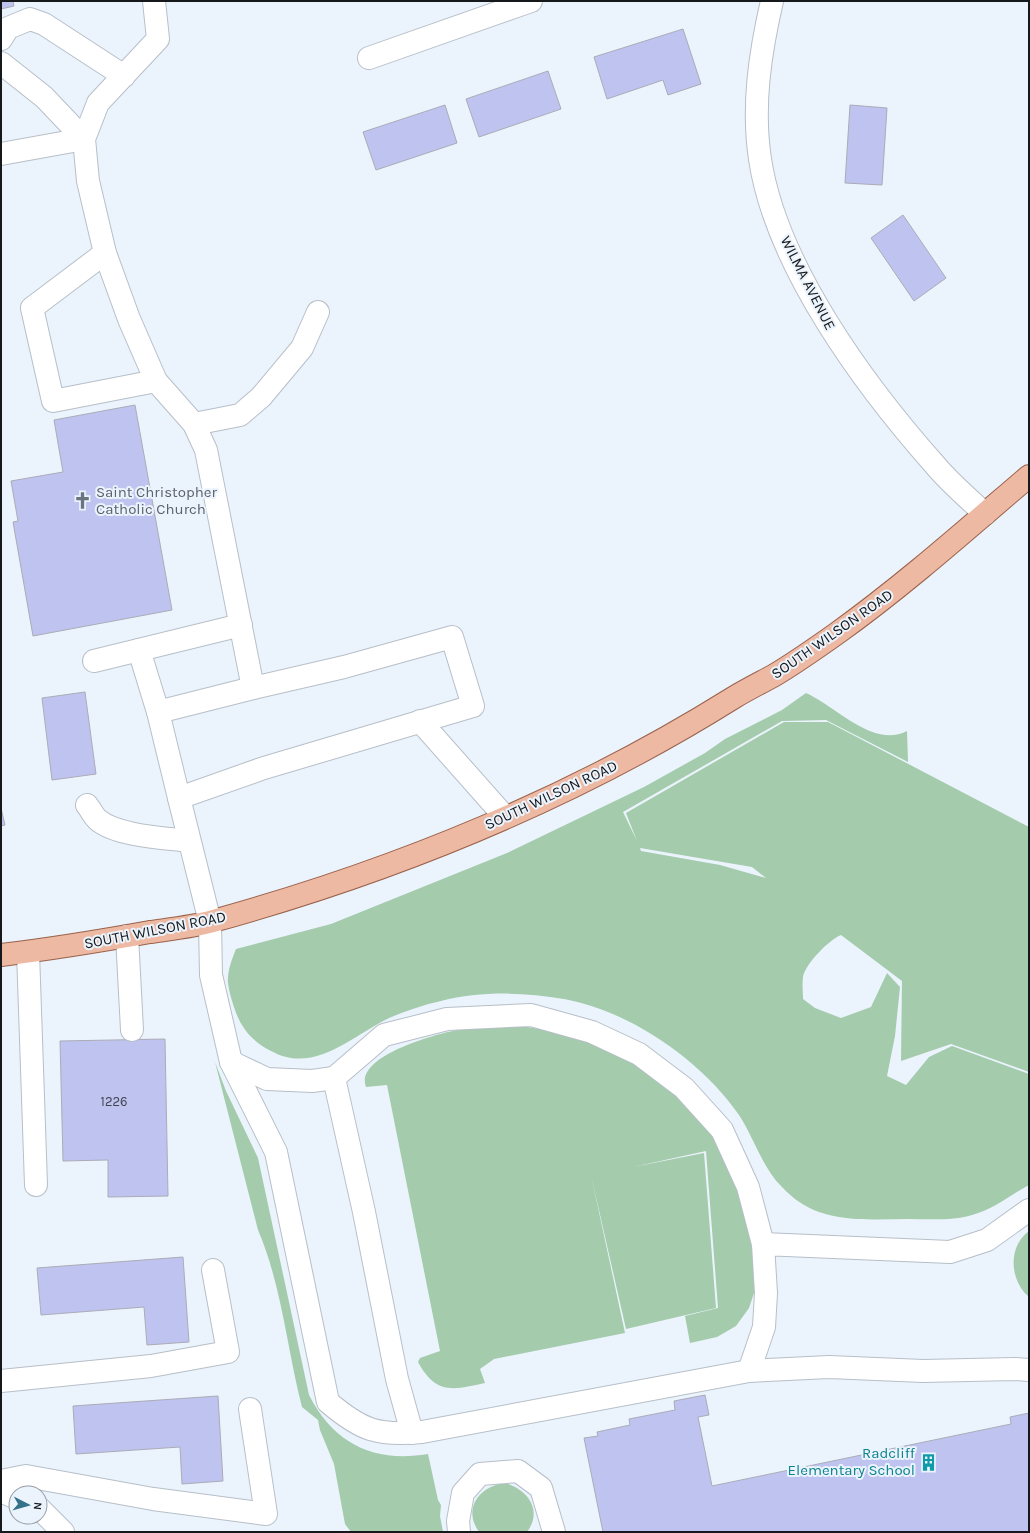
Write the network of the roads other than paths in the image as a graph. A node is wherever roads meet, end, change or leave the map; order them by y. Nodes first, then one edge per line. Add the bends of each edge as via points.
1 (154, 1) edge
2 (531, 1) edge
3 (772, 1) edge
4 (1, 39) edge
5 (369, 58) dead end
6 (1, 63) edge
7 (124, 76) junction
8 (84, 139) junction
9 (1, 154) edge
10 (105, 253) junction
11 (318, 312) dead end
12 (156, 380) junction
13 (194, 424) junction
14 (1029, 476) edge
15 (985, 514) junction
16 (241, 625) junction
17 (139, 650) junction
18 (94, 661) dead end
19 (253, 688) junction
20 (158, 712) junction
21 (420, 721) junction
22 (179, 798) junction
23 (87, 805) dead end
24 (505, 817) junction
25 (190, 841) junction
26 (210, 922) junction
27 (127, 936) junction
28 (28, 952) junction
29 (1, 955) edge
30 (132, 1030) dead end
31 (231, 1062) junction
32 (334, 1078) junction
33 (36, 1185) dead end
34 (1029, 1210) edge
35 (764, 1244) junction
36 (213, 1270) dead end
37 (1029, 1370) edge
38 (749, 1371) junction
39 (1, 1380) edge
40 (250, 1409) dead end
41 (412, 1433) junction
42 (1, 1480) edge
43 (48, 1517) edge
44 (63, 1532) edge
45 (459, 1532) edge
46 (554, 1532) edge

1 - 7 street via 158,39
2 - 5 street
3 - 15 street, WILMA AVENUE via 759,72 757,119 760,160 769,198 784,236 818,307 883,401 936,466
4 - 7 street via 8,28 30,19 44,24
6 - 8 street via 44,98
7 - 8 street via 98,104
8 - 9 street
8 - 10 street via 88,181
10 - 12 street via 129,319
10 - 12 street via 32,308 53,401
11 - 13 street via 302,348 261,397 240,415
12 - 13 street
13 - 16 street via 206,450
14 - 15 main road, SOUTH WILSON ROAD
15 - 24 main road, SOUTH WILSON ROAD via 894,590 836,634 775,674 713,712 616,765
16 - 17 street
16 - 19 street
17 - 18 street
17 - 20 street
19 - 20 street
19 - 21 street via 344,667 452,637 473,706
20 - 22 street
21 - 22 street via 264,768
21 - 24 street
22 - 25 street
23 - 25 street via 99,821 114,828 140,836
24 - 26 main road, SOUTH WILSON ROAD via 450,841 348,879
25 - 26 street
26 - 27 main road, SOUTH WILSON ROAD
26 - 31 street via 211,975
27 - 28 main road, SOUTH WILSON ROAD
27 - 30 street
28 - 29 main road, SOUTH WILSON ROAD
28 - 33 street
31 - 32 street via 267,1079 312,1081
31 - 41 street via 276,1152 328,1402 348,1419 370,1430 397,1434
32 - 35 street via 384,1035 447,1019 531,1015 592,1032 639,1054 684,1088 722,1130 748,1187
32 - 41 street via 397,1379
34 - 35 street via 987,1240 950,1252
35 - 38 street via 764,1327
36 - 39 street via 228,1352 151,1366
37 - 38 street via 923,1371 829,1367
38 - 41 street
40 - 42 street via 266,1514 153,1499 26,1476
43 - 44 street
45 - 46 street via 462,1493 480,1474 518,1472 541,1488

